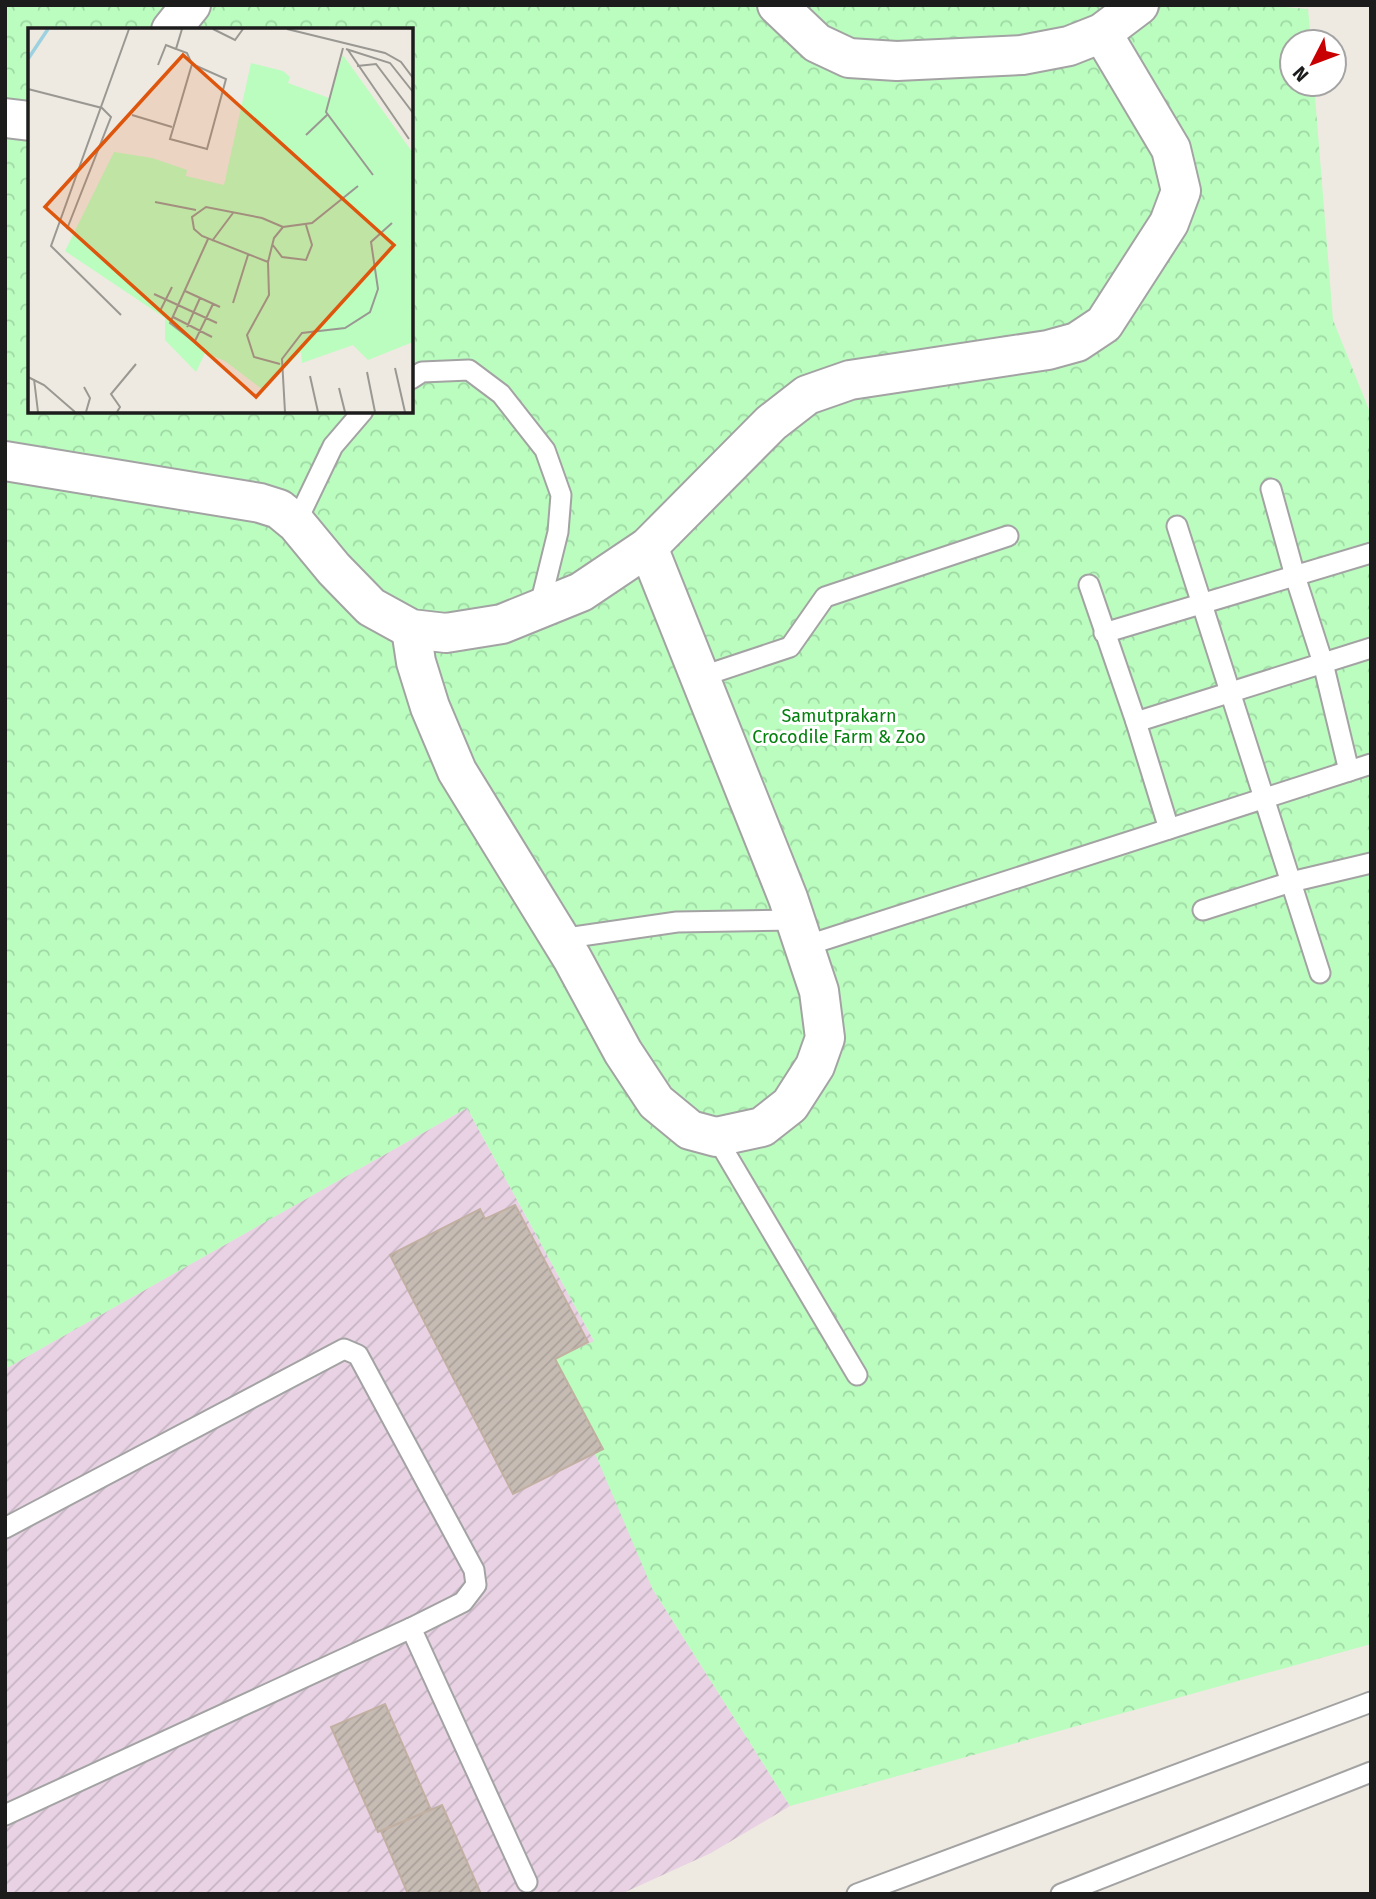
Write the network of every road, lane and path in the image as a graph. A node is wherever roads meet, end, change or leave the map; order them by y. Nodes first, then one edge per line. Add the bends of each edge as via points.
1 (191, 5) edge
2 (777, 5) edge
3 (1139, 5) edge
4 (173, 28) edge
5 (1102, 33) junction
6 (5, 118) edge
7 (28, 121) edge
8 (413, 378) edge
9 (361, 413) edge
10 (5, 461) edge
11 (1271, 489) dead end
12 (296, 523) junction
13 (1177, 526) dead end
14 (1008, 536) dead end
15 (649, 547) junction
16 (1371, 553) edge
17 (1294, 576) junction
18 (1089, 585) dead end
19 (1202, 604) junction
20 (539, 609) junction
21 (411, 629) junction
22 (1104, 633) junction
23 (1371, 648) edge
24 (1323, 663) junction
25 (700, 677) junction
26 (1231, 692) junction
27 (1136, 722) junction
28 (1371, 764) edge
29 (1349, 771) junction
30 (1265, 798) junction
31 (1169, 829) junction
32 (1371, 863) edge
33 (1292, 882) junction
34 (1203, 910) dead end
35 (800, 933) junction
36 (560, 939) junction
37 (1320, 973) dead end
38 (716, 1137) junction
39 (857, 1375) dead end
40 (5, 1528) edge
41 (411, 1628) junction
42 (1371, 1702) edge
43 (1371, 1772) edge
44 (6, 1813) edge
45 (527, 1882) dead end
46 (857, 1894) edge
47 (1061, 1894) edge

1 - 4 street
2 - 5 street via 817,43 849,58 897,61 1023,55 1069,46
3 - 5 street
5 - 15 street via 1171,149 1181,191 1169,223 1104,324 1077,342 1048,350 850,380 807,396 771,423
6 - 7 street
8 - 20 lane via 422,372 469,370 501,394 545,450 561,495 558,532
9 - 12 lane via 333,446
10 - 12 street via 260,502 279,509
11 - 17 lane
12 - 21 street via 371,607
13 - 19 lane
14 - 25 lane via 825,597 790,647
15 - 20 street via 580,592
15 - 25 street
16 - 17 lane
17 - 19 lane
17 - 24 lane
18 - 22 lane
19 - 22 lane
19 - 26 lane
20 - 21 street via 502,624 446,633
21 - 36 street via 430,707 457,771
22 - 27 lane
23 - 24 lane
24 - 26 lane
24 - 29 lane
25 - 35 street
26 - 27 lane
26 - 30 lane
27 - 31 lane
28 - 29 lane
29 - 30 lane
30 - 31 lane
30 - 33 lane
31 - 35 lane
32 - 33 lane
33 - 34 lane
33 - 37 lane
35 - 36 lane via 677,922
35 - 38 street via 819,991 825,1038 815,1066 790,1105 762,1127
36 - 38 street via 656,1102 690,1129
38 - 39 lane
40 - 41 lane via 344,1349 358,1355 474,1570 476,1586 463,1602
41 - 44 lane
41 - 45 lane
42 - 46 lane
43 - 47 lane

